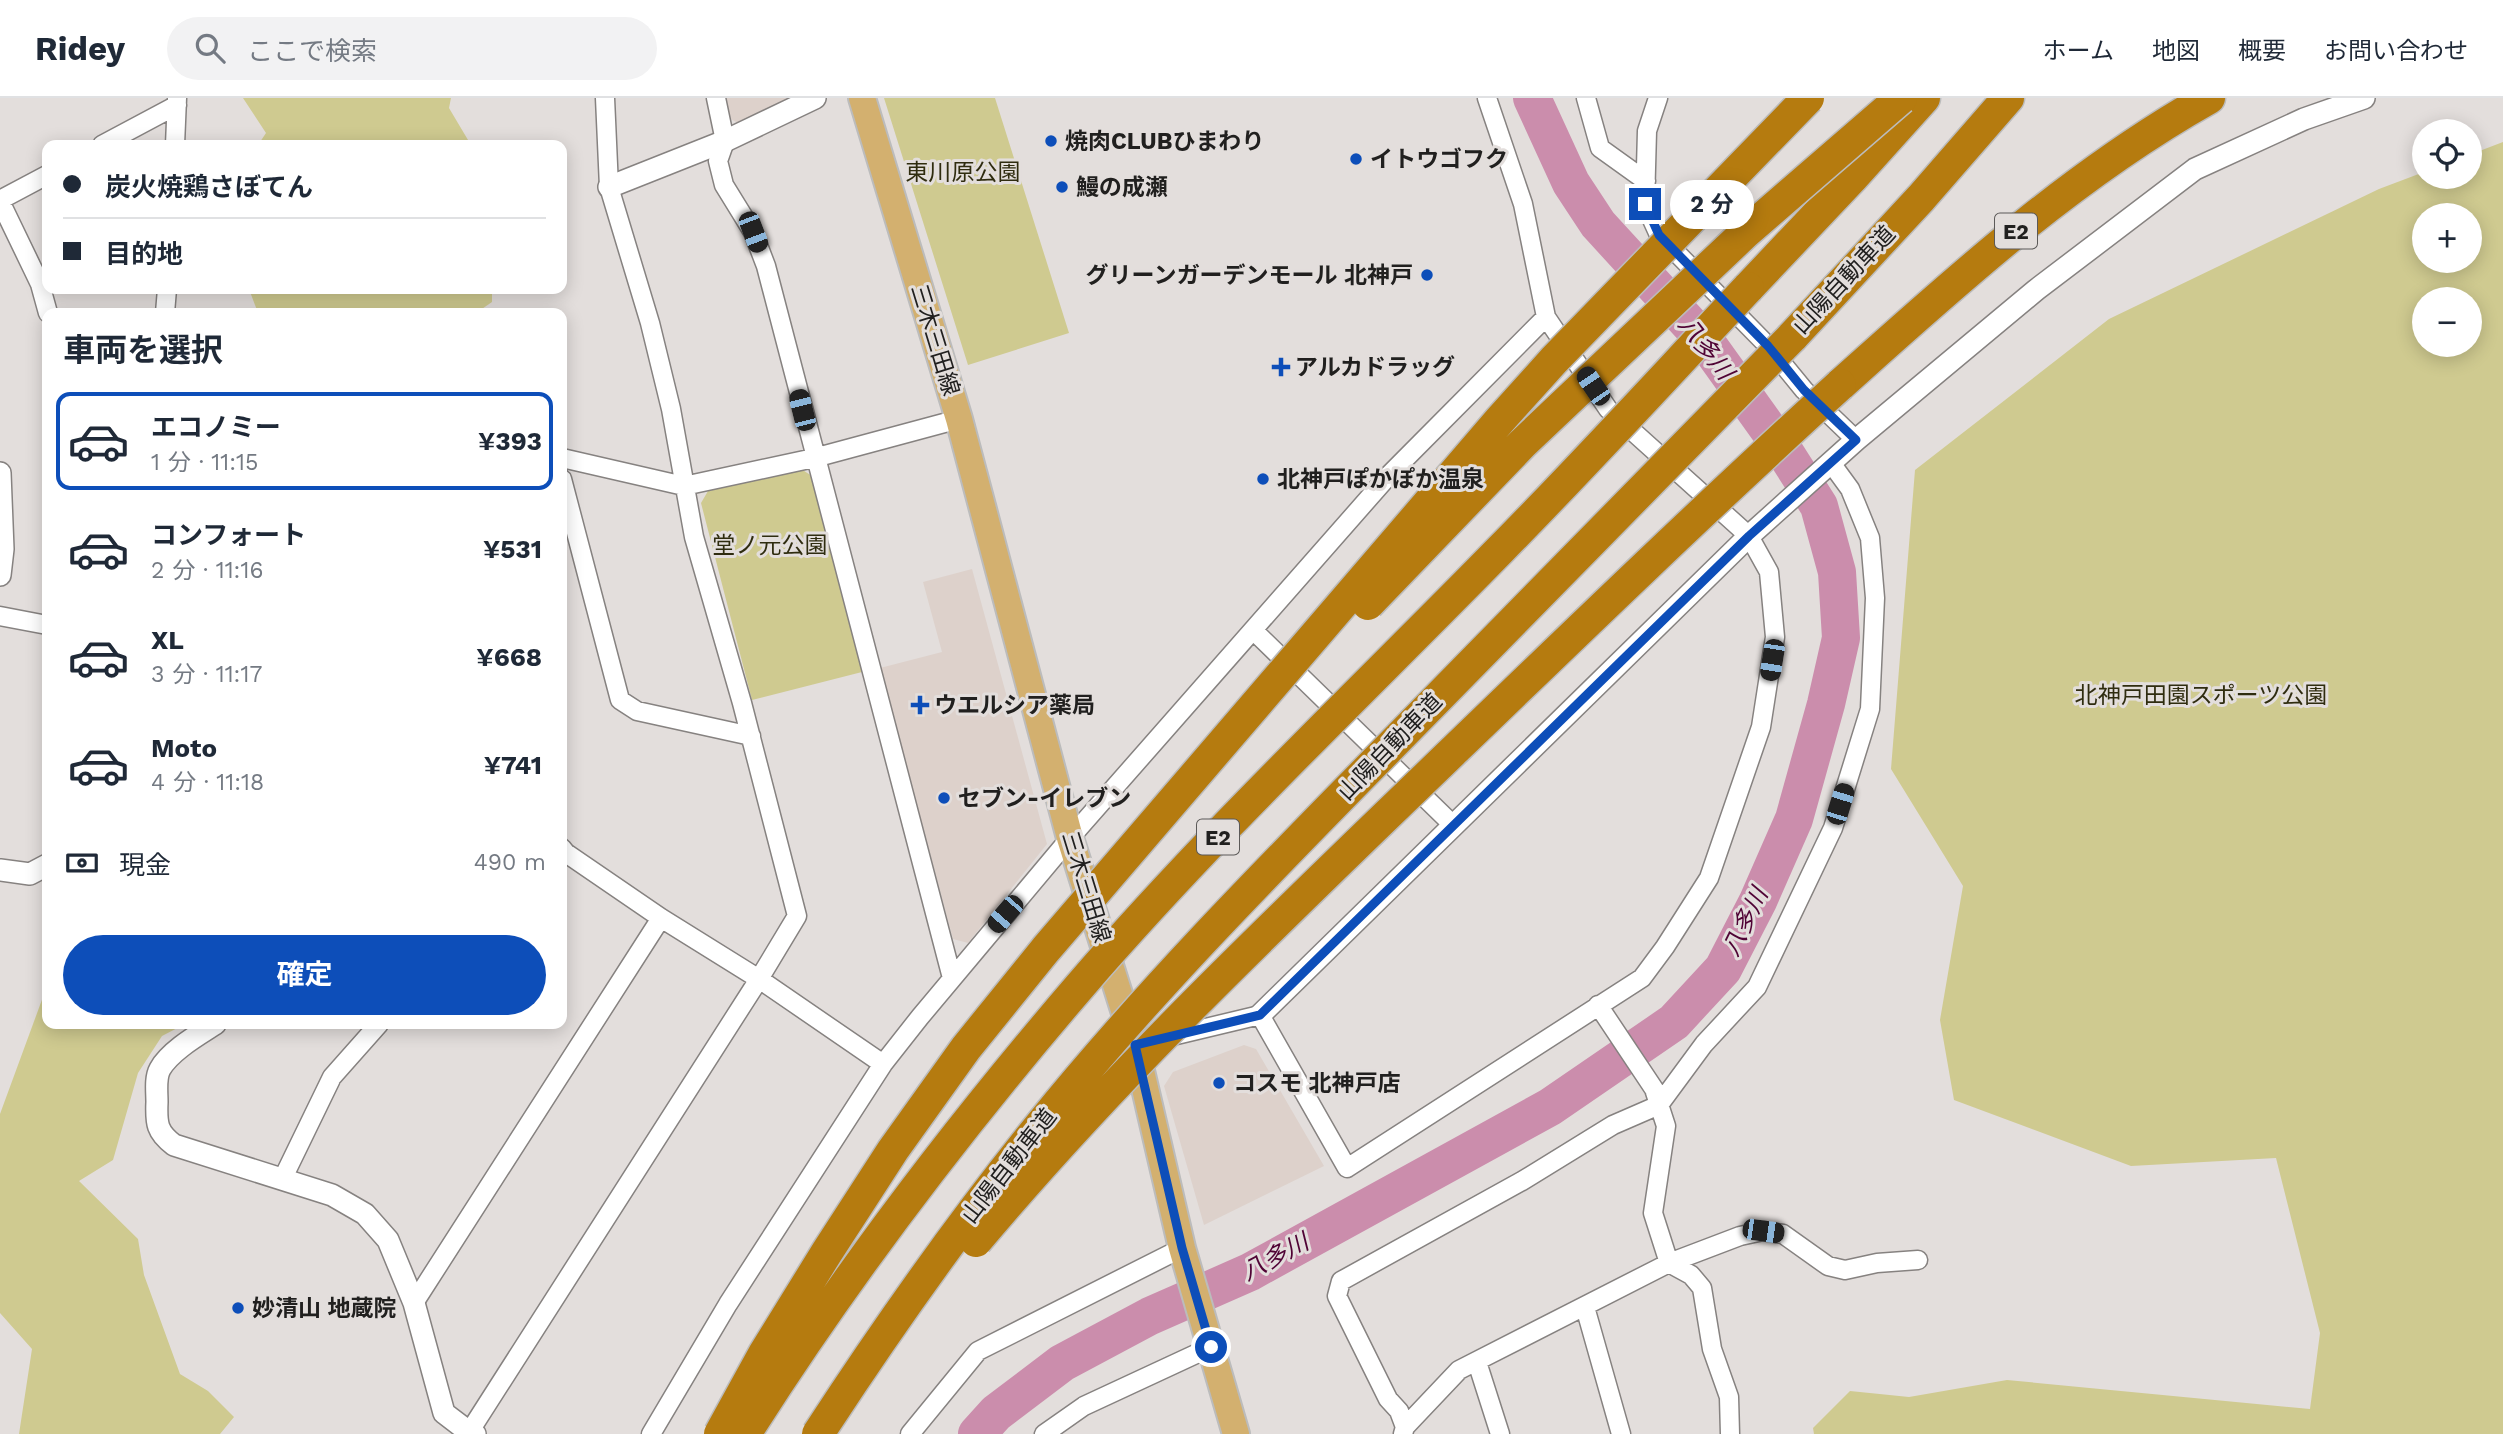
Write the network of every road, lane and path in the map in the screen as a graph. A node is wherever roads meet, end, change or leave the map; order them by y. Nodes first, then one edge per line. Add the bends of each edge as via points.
1 (605, 98) edge
2 (716, 98) edge
3 (815, 98) edge
4 (862, 98) edge
5 (1487, 98) edge
6 (1586, 98) edge
7 (1658, 98) edge
8 (1808, 98) edge
9 (1901, 98) edge
10 (1924, 98) edge
11 (2008, 98) edge
12 (2209, 98) edge
13 (2364, 98) edge
14 (177, 102) edge
15 (111, 140) edge
16 (175, 140) edge
17 (725, 141) junction
18 (42, 178) edge
19 (1646, 181) junction
20 (609, 187) junction
21 (0, 200) edge
22 (42, 279) edge
23 (1546, 317) junction
24 (959, 419) junction
25 (1856, 440) junction
26 (814, 458) junction
27 (567, 459) edge
28 (1831, 463) junction
29 (0, 473) edge
30 (684, 486) junction
31 (567, 497) edge
32 (1749, 536) junction
33 (0, 575) edge
34 (0, 615) edge
35 (42, 624) edge
36 (1254, 631) junction
37 (751, 736) junction
38 (1452, 825) junction
39 (1070, 838) junction
40 (1139, 842) junction
41 (567, 855) edge
42 (42, 868) edge
43 (0, 870) edge
44 (661, 918) junction
45 (952, 978) junction
46 (759, 979) junction
47 (1603, 1012) junction
48 (1260, 1015) junction
49 (208, 1029) edge
50 (375, 1029) edge
51 (1135, 1045) junction
52 (883, 1064) junction
53 (1657, 1097) junction
54 (283, 1178) junction
55 (1183, 1253) junction
56 (1918, 1260) dead end
57 (1669, 1263) junction
58 (414, 1303) junction
59 (1585, 1307) junction
60 (1210, 1342) junction
61 (1477, 1362) junction
62 (1404, 1430) edge
63 (470, 1433) edge
64 (651, 1434) edge
65 (720, 1434) edge
66 (744, 1434) edge
67 (818, 1434) edge
68 (835, 1434) edge
69 (910, 1434) edge
70 (1044, 1434) edge
71 (1236, 1434) edge
72 (1500, 1434) edge
73 (1621, 1434) edge
74 (1730, 1434) edge

1 - 20 street
2 - 17 street
3 - 17 street
4 - 24 main road, 三木三田線
5 - 23 street via 1523,204
6 - 19 street via 1600,148
7 - 19 street via 1647,131
8 - 40 highway, bridge via 1500,419
9 - 40 highway, E2, bridge via 1745,233 1522,444
10 - 66 highway, E2, bridge via 1503,547 1261,790 1081,985 921,1180
11 - 67 highway, 山陽自動車道 / E2, bridge via 1792,337 1259,880 1142,1007 1040,1126 953,1238
12 - 68 highway, E2, bridge via 2092,173 2016,230 1840,385 1209,987 1044,1161 971,1247
13 - 25 street via 2304,119 2195,169 2036,290
14 - 15 street
14 - 16 street
17 - 20 street
17 - 26 street via 718,161 724,185 753,232 766,266
18 - 21 street
19 - 25 street via 1645,204 1659,235
20 - 30 street via 650,323
21 - 22 street
23 - 32 street via 1608,409
23 - 36 street via 1390,474
24 - 26 street
24 - 39 main road, 三木三田線
25 - 28 street
26 - 30 street
26 - 45 street
27 - 30 street
28 - 32 street
28 - 53 street via 1850,489 1870,538 1875,598 1870,709 1833,828 1757,987
29 - 33 street
30 - 37 street via 694,537
31 - 37 street via 620,700 637,711
32 - 38 street
32 - 47 street via 1769,572 1775,637 1760,727 1709,878 1642,978
34 - 35 street
36 - 38 street
36 - 39 street
37 - 46 street via 797,916
38 - 48 street
39 - 45 street
39 - 51 main road, 三木三田線
40 - 65 highway, E2, bridge via 974,1038 893,1150 764,1354
41 - 44 street
42 - 43 street via 30,874
44 - 46 street
44 - 58 street
45 - 52 street
46 - 52 street
46 - 63 street
47 - 48 street via 1347,1168
47 - 53 street
48 - 51 street
49 - 54 street via 161,1068 156,1119 162,1135 174,1145
50 - 54 street via 332,1077
51 - 55 main road, 三木三田線
52 - 64 street
53 - 57 street via 1666,1126 1653,1213
53 - 62 street via 1522,1181 1341,1281 1336,1297 1388,1399 1399,1411
54 - 58 street via 332,1195 365,1214 388,1240
55 - 60 main road, 三木三田線
55 - 69 street via 978,1350
56 - 57 street via 1845,1270 1828,1266 1783,1234 1763,1231
57 - 59 street
57 - 74 street via 1691,1275 1702,1288 1712,1349 1729,1397
58 - 63 street via 443,1413
59 - 61 street
59 - 73 street
60 - 70 street via 1084,1406
60 - 71 main road, 三木三田線
61 - 62 street via 1459,1370
61 - 72 street

